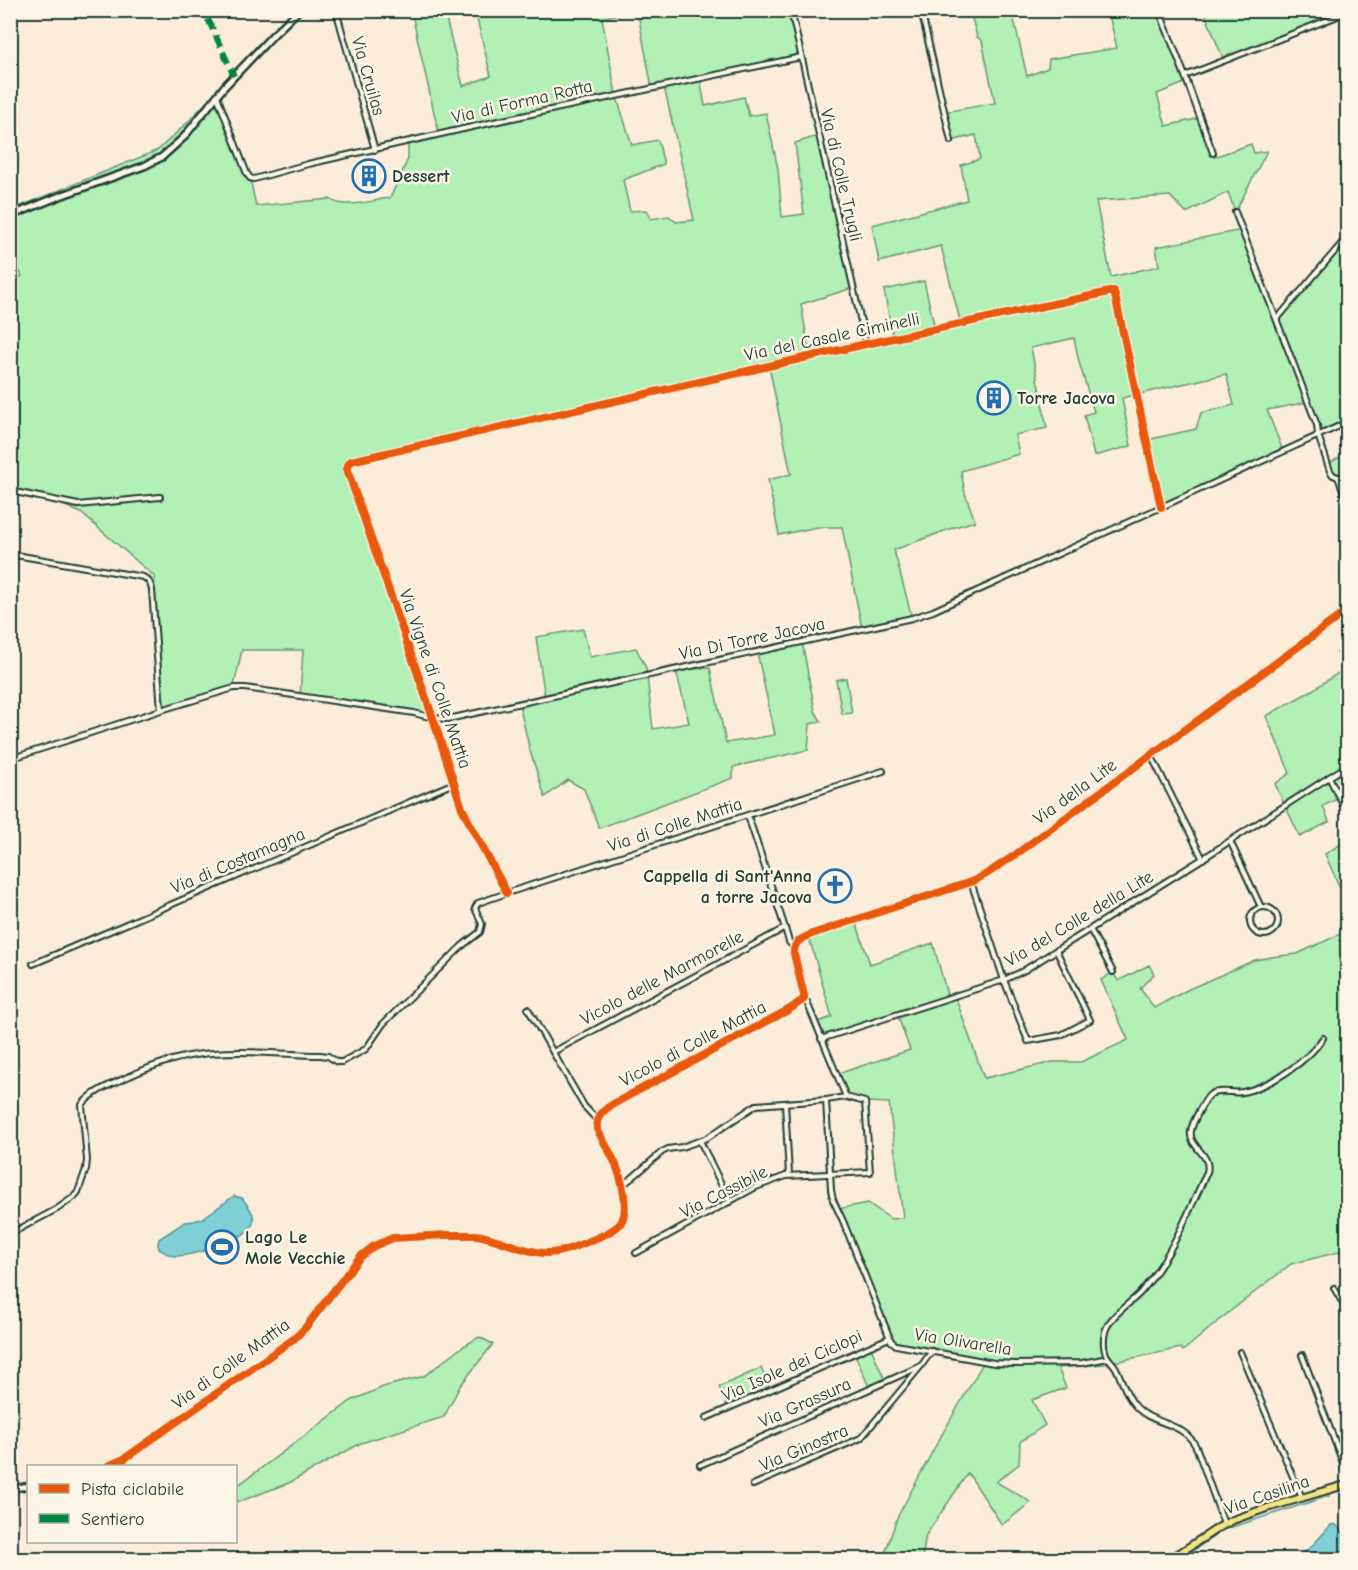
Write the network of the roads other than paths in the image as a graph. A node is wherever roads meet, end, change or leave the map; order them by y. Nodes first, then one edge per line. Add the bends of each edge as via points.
1 (336, 10) edge
2 (791, 10) edge
3 (921, 10) edge
4 (1159, 10) edge
5 (299, 11) edge
6 (1347, 12) edge
7 (801, 57) junction
8 (1185, 76) junction
9 (217, 95) junction
10 (951, 141) dead end
11 (375, 150) junction
12 (1213, 153) dead end
13 (1235, 212) dead end
14 (10, 216) edge
15 (1347, 236) edge
16 (1277, 319) junction
17 (866, 344) junction
18 (1347, 422) edge
19 (1318, 435) junction
20 (347, 469) joint
21 (1347, 476) edge
22 (1338, 477) junction
23 (10, 491) edge
24 (160, 497) dead end
25 (1347, 503) edge
26 (1161, 507) junction
27 (10, 554) edge
28 (1347, 610) edge
29 (161, 710) junction
30 (433, 718) junction
31 (1151, 755) junction
32 (10, 759) edge
33 (1347, 765) edge
34 (883, 771) dead end
35 (1329, 777) junction
36 (454, 783) junction
37 (1347, 815) edge
38 (748, 816) junction
39 (1230, 841) junction
40 (1203, 859) junction
41 (971, 882) junction
42 (507, 892) junction
43 (1261, 907) junction
44 (785, 928) junction
45 (1090, 929) junction
46 (794, 948) junction
47 (1056, 950) junction
48 (33, 964) dead end
49 (1113, 972) dead end
50 (1004, 980) junction
51 (804, 995) junction
52 (528, 1009) dead end
53 (1323, 1038) dead end
54 (821, 1039) junction
55 (553, 1052) junction
56 (846, 1096) junction
57 (826, 1100) junction
58 (785, 1103) junction
59 (597, 1120) junction
60 (700, 1141) junction
61 (831, 1174) junction
62 (789, 1175) junction
63 (622, 1185) junction
64 (730, 1202) junction
65 (10, 1234) edge
66 (636, 1253) dead end
67 (1334, 1288) dead end
68 (1347, 1312) edge
69 (889, 1338) junction
70 (932, 1351) junction
71 (1240, 1352) dead end
72 (1302, 1354) dead end
73 (1108, 1358) junction
74 (921, 1366) junction
75 (706, 1418) dead end
76 (112, 1465) edge
77 (700, 1465) dead end
78 (1347, 1476) edge
79 (1347, 1484) edge
80 (753, 1485) dead end
81 (27, 1486) edge
82 (10, 1489) edge
83 (1302, 1498) junction
84 (1224, 1524) junction
85 (1169, 1560) edge

1 - 11 street, Via Cruilas
2 - 7 street, Via di Colle Trugli
3 - 10 street
4 - 8 street
5 - 9 main road
6 - 8 street
7 - 11 street, Via di Forma Rotta
7 - 17 street, Via di Colle Trugli
8 - 12 street
9 - 11 street, Via di Forma Rotta via 250,178
9 - 14 main road via 184,137 160,159
13 - 16 street
15 - 16 street
16 - 19 street
17 - 20 street, Via del Casale Ciminelli via 354,459
17 - 26 street, Via del Casale Ciminelli via 1114,291
18 - 19 street, Via Di Torre Jacova
19 - 22 street via 1331,472
19 - 26 street, Via Di Torre Jacova
20 - 30 street, Via Vigne di Colle Mattia
21 - 22 street
22 - 25 street
23 - 24 street via 78,505
26 - 30 street, Via Di Torre Jacova via 912,618 454,718
27 - 29 street via 147,579 152,590
28 - 31 street, Via della Lite
29 - 30 street, Via Di Torre Jacova via 241,688
29 - 32 street, Via Di Torre Jacova
30 - 36 street, Via Vigne di Colle Mattia
31 - 40 street
31 - 41 street, Via della Lite via 1015,855
33 - 35 street, Via del Colle della Lite
34 - 38 street, Via di Colle Mattia
35 - 37 street
35 - 39 street, Via del Colle della Lite
36 - 42 street, Via Vigne di Colle Mattia via 465,816
36 - 48 street, Via di Costamagna
38 - 42 street, Via di Colle Mattia
38 - 44 street
39 - 40 street, Via del Colle della Lite
39 - 43 street
40 - 45 street, Via del Colle della Lite
41 - 46 street, Via della Lite via 812,934 796,942
41 - 50 street
42 - 65 street, Via di Colle Mattia via 478,903 480,932 383,1024 367,1048 344,1061 322,1055 197,1055 126,1077 94,1094 82,1105 87,1161 78,1192 57,1209
43 - 43 street via 1273,910 1278,917 1269,934 1256,932 1251,924 1253,911
44 - 46 street
44 - 55 street, Vicolo delle Marmorelle
45 - 47 street, Via del Colle della Lite
45 - 49 street
46 - 51 street
47 - 50 street, Via del Colle della Lite
47 - 50 street via 1090,1020 1061,1035 1028,1041
50 - 54 street, Via del Colle della Lite
51 - 54 street
51 - 59 street, Vicolo di Colle Mattia via 790,1009 612,1105
52 - 55 street, Via di Colle Mattia
53 - 73 street via 1304,1059 1270,1081 1244,1092 1215,1093 1206,1099 1190,1133 1207,1161 1207,1172 1162,1263 1107,1328 1104,1346
54 - 56 street
55 - 59 street, Via di Colle Mattia via 584,1106
56 - 57 street
56 - 61 street, Via Cassibile via 865,1102 870,1172
57 - 58 street
57 - 61 street, Via Olivarella
58 - 60 street via 756,1105
58 - 62 street
59 - 63 street, Via di Colle Mattia
60 - 63 street via 662,1152
60 - 64 street
61 - 62 street, Via Cassibile
61 - 69 street, Via Olivarella via 833,1200
62 - 64 street, Via Cassibile
63 - 76 street, Via di Colle Mattia via 625,1210 620,1224 562,1251 538,1252 473,1235 400,1237 376,1244 360,1257 297,1336
64 - 66 street, Via Cassibile
67 - 68 street
69 - 70 street, Via Olivarella via 896,1345
69 - 75 street, Via Isole dei Ciclopi
70 - 73 street, Via Olivarella via 1015,1364 1082,1363
70 - 74 street, Via Ginostra
71 - 83 street
72 - 78 street
73 - 84 street via 1137,1407 1192,1440
74 - 77 street, Via Grassura
74 - 80 street, Via Ginostra via 861,1438
79 - 83 main road, Via Casilina
81 - 82 street
83 - 84 main road, Via Casilina
84 - 85 main road, Via Casilina

